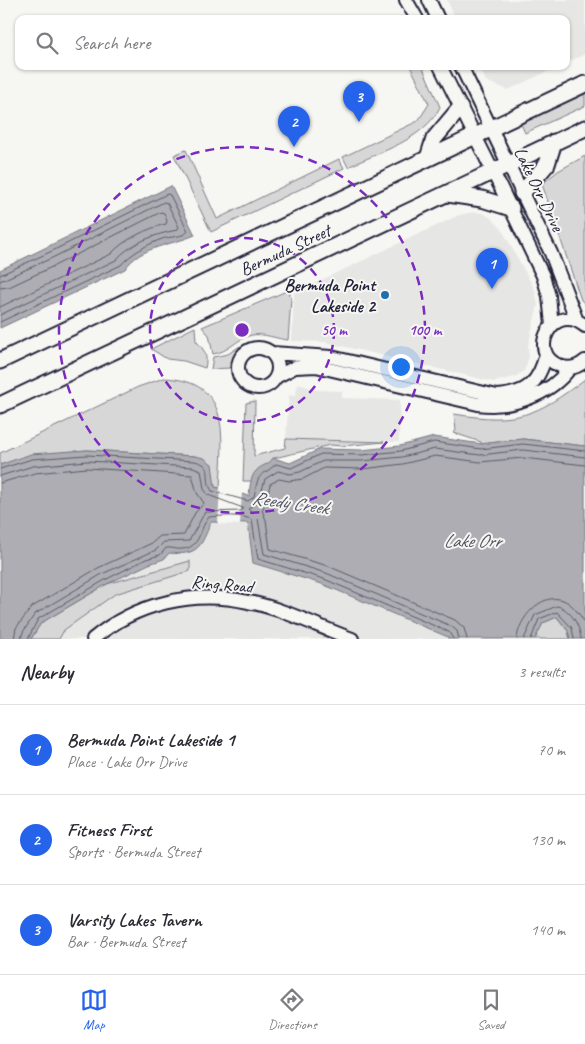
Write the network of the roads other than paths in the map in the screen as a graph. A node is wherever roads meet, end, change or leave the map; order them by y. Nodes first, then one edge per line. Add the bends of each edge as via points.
1 (406, 0) edge
2 (429, 0) edge
3 (415, 15) edge
4 (436, 15) edge
5 (442, 70) edge
6 (463, 70) edge
7 (585, 84) edge
8 (460, 108) junction
9 (490, 128) junction
10 (585, 128) edge
11 (474, 136) junction
12 (554, 142) junction
13 (428, 158) junction
14 (508, 164) junction
15 (493, 172) junction
16 (522, 193) junction
17 (448, 194) junction
18 (511, 208) junction
19 (581, 323) edge
20 (552, 325) junction
21 (272, 353) junction
22 (546, 354) junction
23 (0, 361) edge
24 (585, 361) edge
25 (570, 368) junction
26 (276, 378) junction
27 (0, 406) edge
28 (94, 639) edge
29 (352, 639) edge

1 - 3 street
2 - 4 street
5 - 8 street, Lake Orr Drive
6 - 9 street, Lake Orr Drive
7 - 9 main road, Bermuda Street
8 - 11 street, Lake Orr Drive
8 - 13 main road via 434,139
9 - 11 main road, Bermuda Street
9 - 14 street, Lake Orr Drive
10 - 12 main road, Bermuda Street
11 - 13 main road, Bermuda Street
11 - 15 street, Lake Orr Drive
12 - 14 main road, Bermuda Street
12 - 16 main road via 547,164
13 - 23 main road, Bermuda Street
14 - 15 main road, Bermuda Street
14 - 16 street, Lake Orr Drive
15 - 17 main road, Bermuda Street
15 - 18 street, Lake Orr Drive
16 - 19 street, Lake Orr Drive
17 - 18 main road
17 - 27 main road, Bermuda Street
18 - 20 street, Lake Orr Drive via 548,288
19 - 20 street via 564,319
20 - 22 street via 544,339
21 - 22 street via 331,357 497,396 519,392 533,382 541,372
21 - 26 street via 278,365
21 - 26 street via 260,348 248,351 240,361 239,373 244,382 255,388 267,386
22 - 25 street via 556,364
24 - 25 street
25 - 26 street via 563,377 528,398 495,406 316,366 295,367
28 - 29 street, Ring Road via 111,624 180,598 194,597 226,598 257,604

